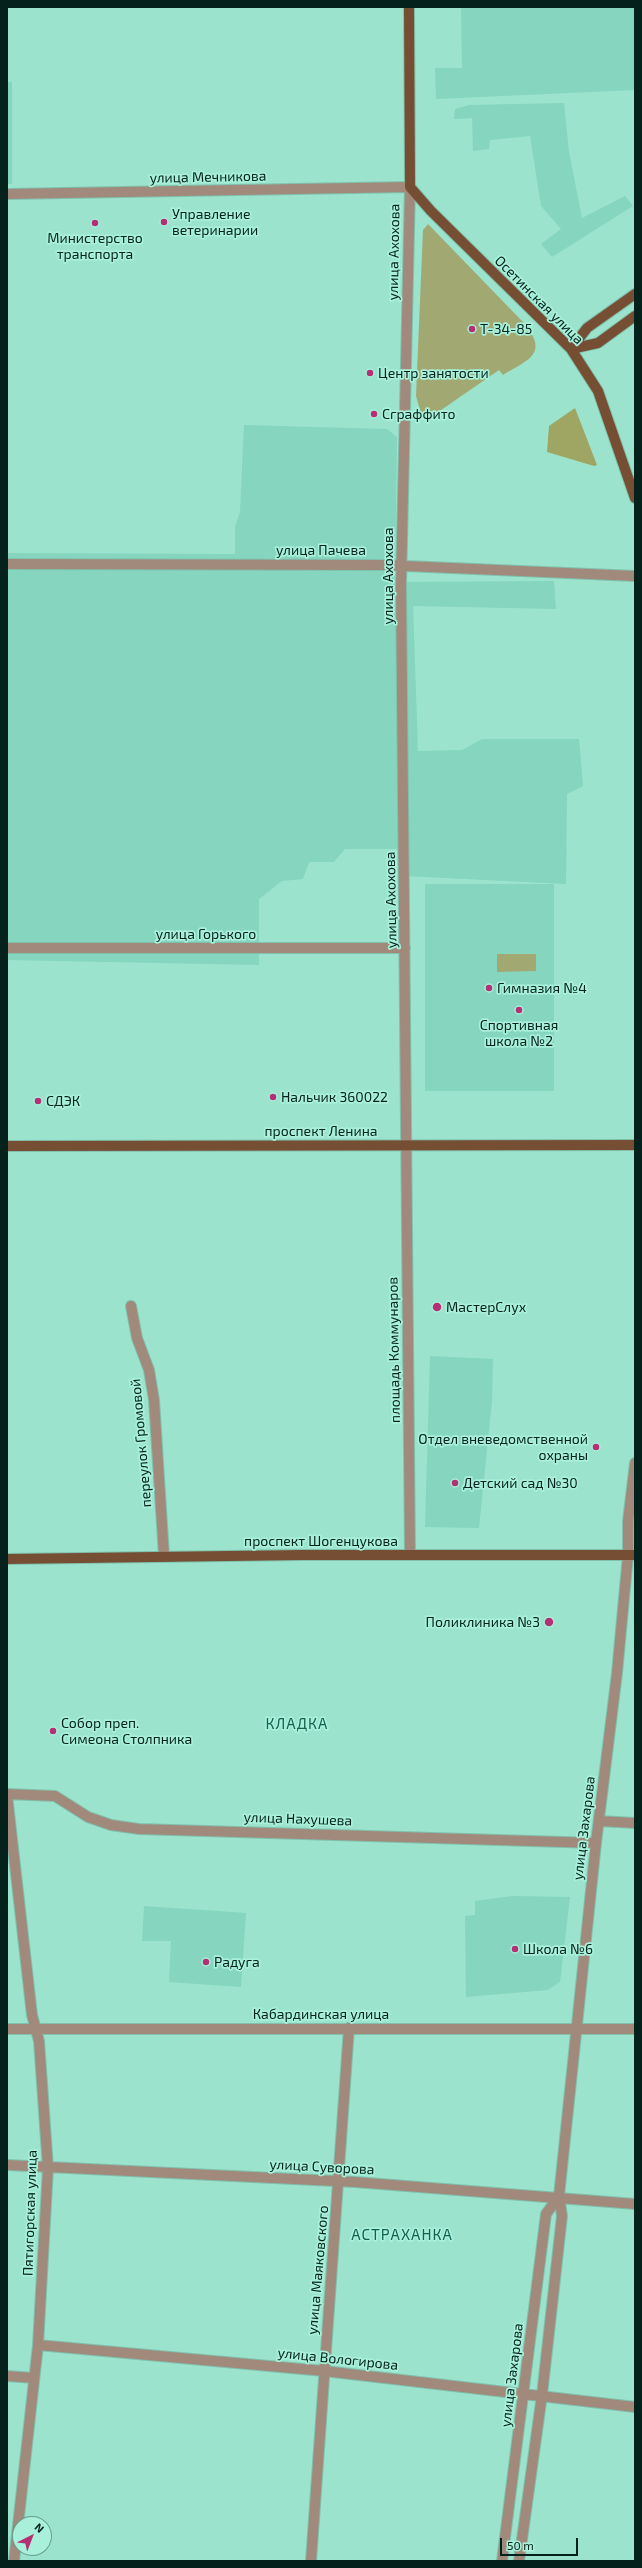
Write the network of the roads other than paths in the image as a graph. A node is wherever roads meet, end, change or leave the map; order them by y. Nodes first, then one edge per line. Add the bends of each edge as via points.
1 (409, 7) edge
2 (410, 187) junction
3 (7, 194) edge
4 (635, 294) edge
5 (635, 316) edge
6 (571, 349) junction
7 (635, 498) edge
8 (7, 564) edge
9 (401, 566) junction
10 (635, 576) edge
11 (7, 948) edge
12 (405, 948) junction
13 (635, 1145) edge
14 (7, 1146) edge
15 (406, 1146) junction
16 (132, 1306) dead end
17 (635, 1463) edge
18 (410, 1555) junction
19 (632, 1555) edge
20 (164, 1556) junction
21 (7, 1559) edge
22 (7, 1795) edge
23 (599, 1821) junction
24 (635, 1823) edge
25 (596, 1843) junction
26 (349, 2028) junction
27 (577, 2028) junction
28 (7, 2029) edge
29 (36, 2029) junction
30 (635, 2029) edge
31 (7, 2165) edge
32 (48, 2168) junction
33 (338, 2181) junction
34 (559, 2196) junction
35 (635, 2204) edge
36 (38, 2345) junction
37 (324, 2371) junction
38 (7, 2376) edge
39 (34, 2378) junction
40 (524, 2392) junction
41 (542, 2395) junction
42 (635, 2407) edge
43 (14, 2561) edge
44 (311, 2561) edge
45 (502, 2561) edge
46 (519, 2561) edge

1 - 2 main road, улица Ахохова
2 - 3 street, улица Мечникова
2 - 6 main road, Осетинская улица via 431,211
2 - 9 street, улица Ахохова
4 - 6 main road via 587,328
5 - 6 main road via 598,342
6 - 7 main road, Осетинская улица via 598,391
8 - 9 street, улица Пачева
9 - 10 street, улица Пачева
9 - 12 street, улица Ахохова
11 - 12 street, улица Горького
12 - 15 street, улица Ахохова
13 - 15 main road, проспект Ленина
14 - 15 main road, проспект Ленина
15 - 18 street, площадь Коммунаров
16 - 20 street, переулок Громовой via 137,1338 149,1370 154,1400
17 - 19 street, улица Захарова via 628,1521
18 - 19 main road, проспект Шогенцукова
18 - 20 main road, проспект Шогенцукова
19 - 23 street, улица Захарова
20 - 21 main road, проспект Шогенцукова
22 - 25 street, улица Нахушева via 55,1796 88,1817 138,1829
22 - 29 street, Пятигорская улица via 32,2016
23 - 24 street
23 - 25 street, улица Захарова
25 - 27 street, улица Захарова
26 - 27 street, Кабардинская улица
26 - 29 street, Кабардинская улица
26 - 33 street, улица Маяковского
27 - 30 street, Кабардинская улица
27 - 34 street, улица Захарова
28 - 29 street, Кабардинская улица
29 - 32 street, Пятигорская улица
31 - 32 street, улица Суворова
32 - 33 street, улица Суворова
32 - 36 street, Пятигорская улица
33 - 34 street, улица Суворова
33 - 37 street, улица Маяковского
34 - 35 street, улица Суворова
34 - 40 street, улица Захарова via 546,2214
34 - 41 street, улица Захарова via 562,2216
36 - 37 street, улица Вологирова
36 - 39 street, Пятигорская улица
37 - 40 street, улица Вологирова
37 - 44 street, улица Маяковского
38 - 39 street
39 - 43 street, Пятигорская улица
40 - 41 street, улица Вологирова
40 - 45 street, улица Захарова
41 - 42 street, улица Вологирова
41 - 46 street, улица Захарова

